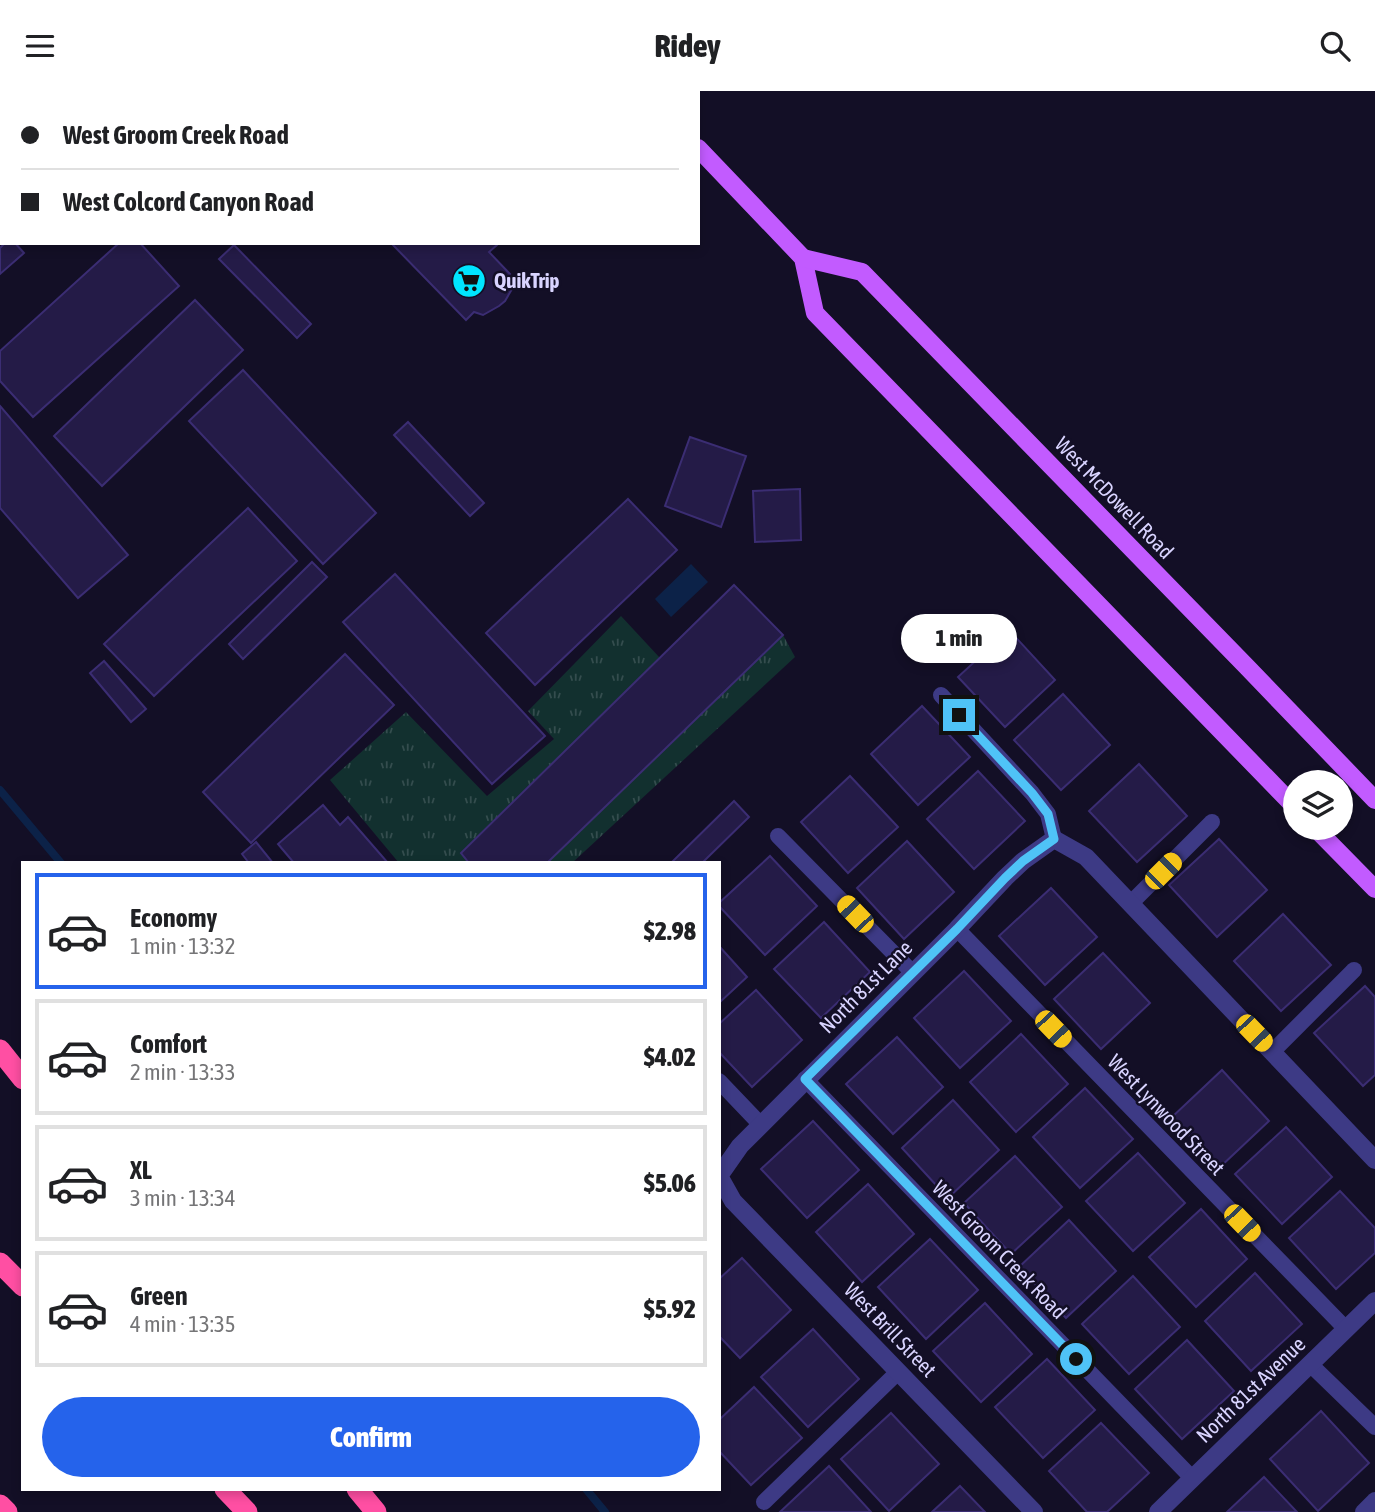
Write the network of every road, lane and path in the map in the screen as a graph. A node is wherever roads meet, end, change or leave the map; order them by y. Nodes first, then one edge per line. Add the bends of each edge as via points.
1 (700, 150) edge
2 (803, 258) junction
3 (941, 695) dead end
4 (1283, 795) edge
5 (1375, 800) edge
6 (1212, 822) dead end
7 (778, 836) dead end
8 (1054, 839) junction
9 (1327, 840) edge
10 (1375, 889) edge
11 (1130, 904) junction
12 (957, 929) junction
13 (1354, 970) dead end
14 (912, 972) junction
15 (0, 1050) edge
16 (1272, 1052) junction
17 (21, 1076) edge
18 (805, 1079) junction
19 (721, 1083) edge
20 (761, 1125) junction
21 (1371, 1149) edge
22 (721, 1173) edge
23 (721, 1180) edge
24 (0, 1263) edge
25 (21, 1284) edge
26 (1375, 1301) edge
27 (1346, 1329) junction
28 (1311, 1364) junction
29 (898, 1372) junction
30 (1375, 1427) edge
31 (1193, 1479) junction
32 (227, 1491) edge
33 (359, 1491) edge
34 (1375, 1500) edge
35 (764, 1502) dead end
36 (0, 1504) edge
37 (7, 1512) edge
38 (247, 1512) edge
39 (376, 1512) edge
40 (1034, 1512) edge
41 (1158, 1512) edge
42 (1363, 1512) edge

1 - 2 main road
2 - 4 main road via 815,313
2 - 5 main road, West McDowell Road via 862,272
3 - 8 lane via 1032,793 1048,814
6 - 11 lane
7 - 14 lane
8 - 11 street via 1086,857
8 - 12 street, North 81st Lane via 1023,861
9 - 10 main road
11 - 16 street
12 - 14 street, North 81st Lane
12 - 27 lane, West Lynwood Street
13 - 16 lane
14 - 18 street, North 81st Lane
15 - 17 highway
16 - 21 street
18 - 20 street, North 81st Lane
18 - 31 lane, West Groom Creek Road
19 - 20 lane
20 - 22 street, North 81st Lane
23 - 29 street, West Brill Street via 733,1201
24 - 25 highway
26 - 27 street, North 81st Avenue
27 - 28 street, North 81st Avenue
28 - 30 lane
28 - 31 street, North 81st Avenue
29 - 35 lane
29 - 40 street, West Brill Street
31 - 41 street, North 81st Avenue
32 - 38 highway
33 - 39 highway
34 - 42 lane
36 - 37 highway

